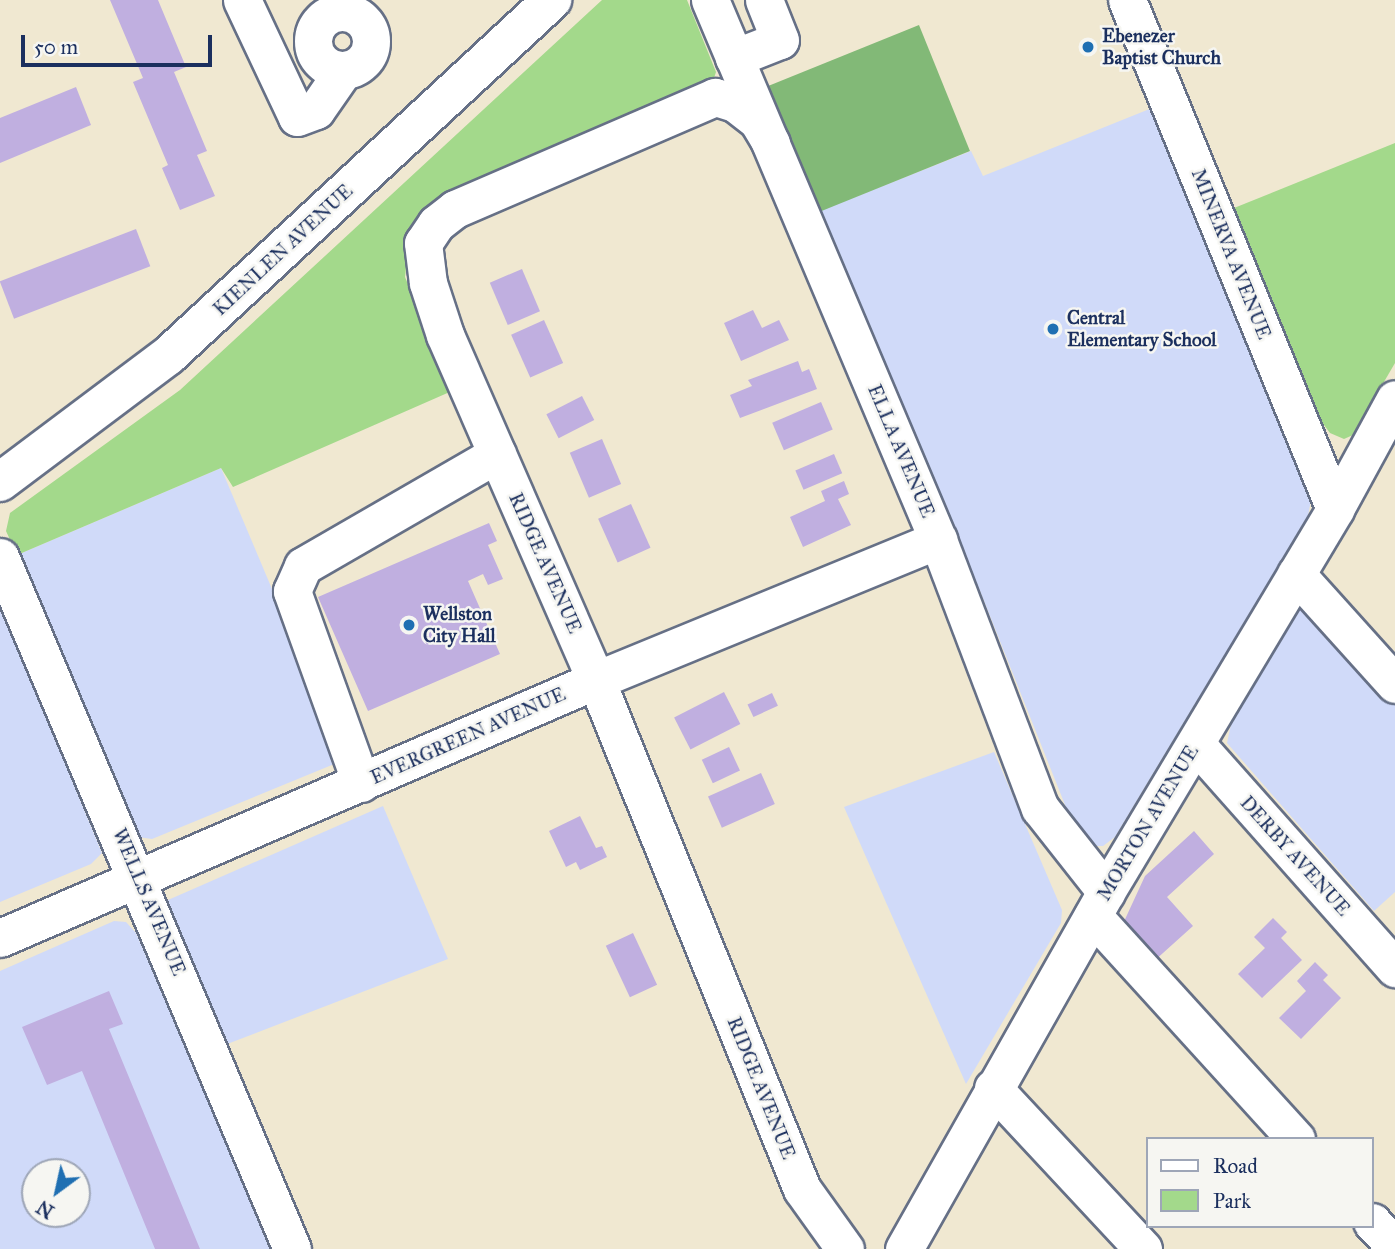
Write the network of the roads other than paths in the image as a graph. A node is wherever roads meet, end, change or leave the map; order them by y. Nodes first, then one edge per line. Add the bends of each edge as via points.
1 (242, 0) edge
2 (552, 0) edge
3 (710, 0) edge
4 (764, 0) edge
5 (1127, 0) edge
6 (317, 10) edge
7 (734, 58) junction
8 (771, 143) junction
9 (1395, 400) edge
10 (497, 454) junction
11 (0, 482) edge
12 (1335, 509) junction
13 (938, 540) junction
14 (0, 557) edge
15 (1296, 574) junction
16 (596, 680) junction
17 (1395, 684) edge
18 (1196, 744) junction
19 (361, 783) junction
20 (140, 880) junction
21 (1099, 904) junction
22 (0, 938) edge
23 (1395, 968) edge
24 (993, 1088) junction
25 (1294, 1137) edge
26 (292, 1249) edge
27 (845, 1249) edge
28 (904, 1249) edge
29 (1143, 1249) edge

1 - 6 street via 297,117 316,110 343,71 362,64 368,56 369,27 344,11
2 - 11 main road, KIENLEN AVENUE via 168,356
3 - 7 street, ELLA AVENUE
4 - 7 street via 780,40
5 - 12 street, MINERVA AVENUE
7 - 8 street, ELLA AVENUE
8 - 10 street, RIDGE AVENUE via 758,121 735,103 715,97 455,209 436,224 423,243 428,283 445,335
8 - 13 street, ELLA AVENUE
9 - 12 street, MORTON AVENUE
10 - 16 street, RIDGE AVENUE
10 - 19 street via 303,566 292,591
12 - 15 street, MORTON AVENUE
13 - 16 street, EVERGREEN AVENUE
13 - 21 street, ELLA AVENUE via 1040,808
14 - 20 street, WELLS AVENUE
15 - 17 street
15 - 18 street, MORTON AVENUE
16 - 19 street, EVERGREEN AVENUE
16 - 27 street, RIDGE AVENUE via 802,1189
18 - 21 street, MORTON AVENUE
18 - 23 street, DERBY AVENUE
19 - 20 street, EVERGREEN AVENUE
20 - 22 street, EVERGREEN AVENUE
20 - 26 street, WELLS AVENUE
21 - 24 street, MORTON AVENUE
21 - 25 street, ELLA AVENUE
24 - 28 street, MORTON AVENUE
24 - 29 street

